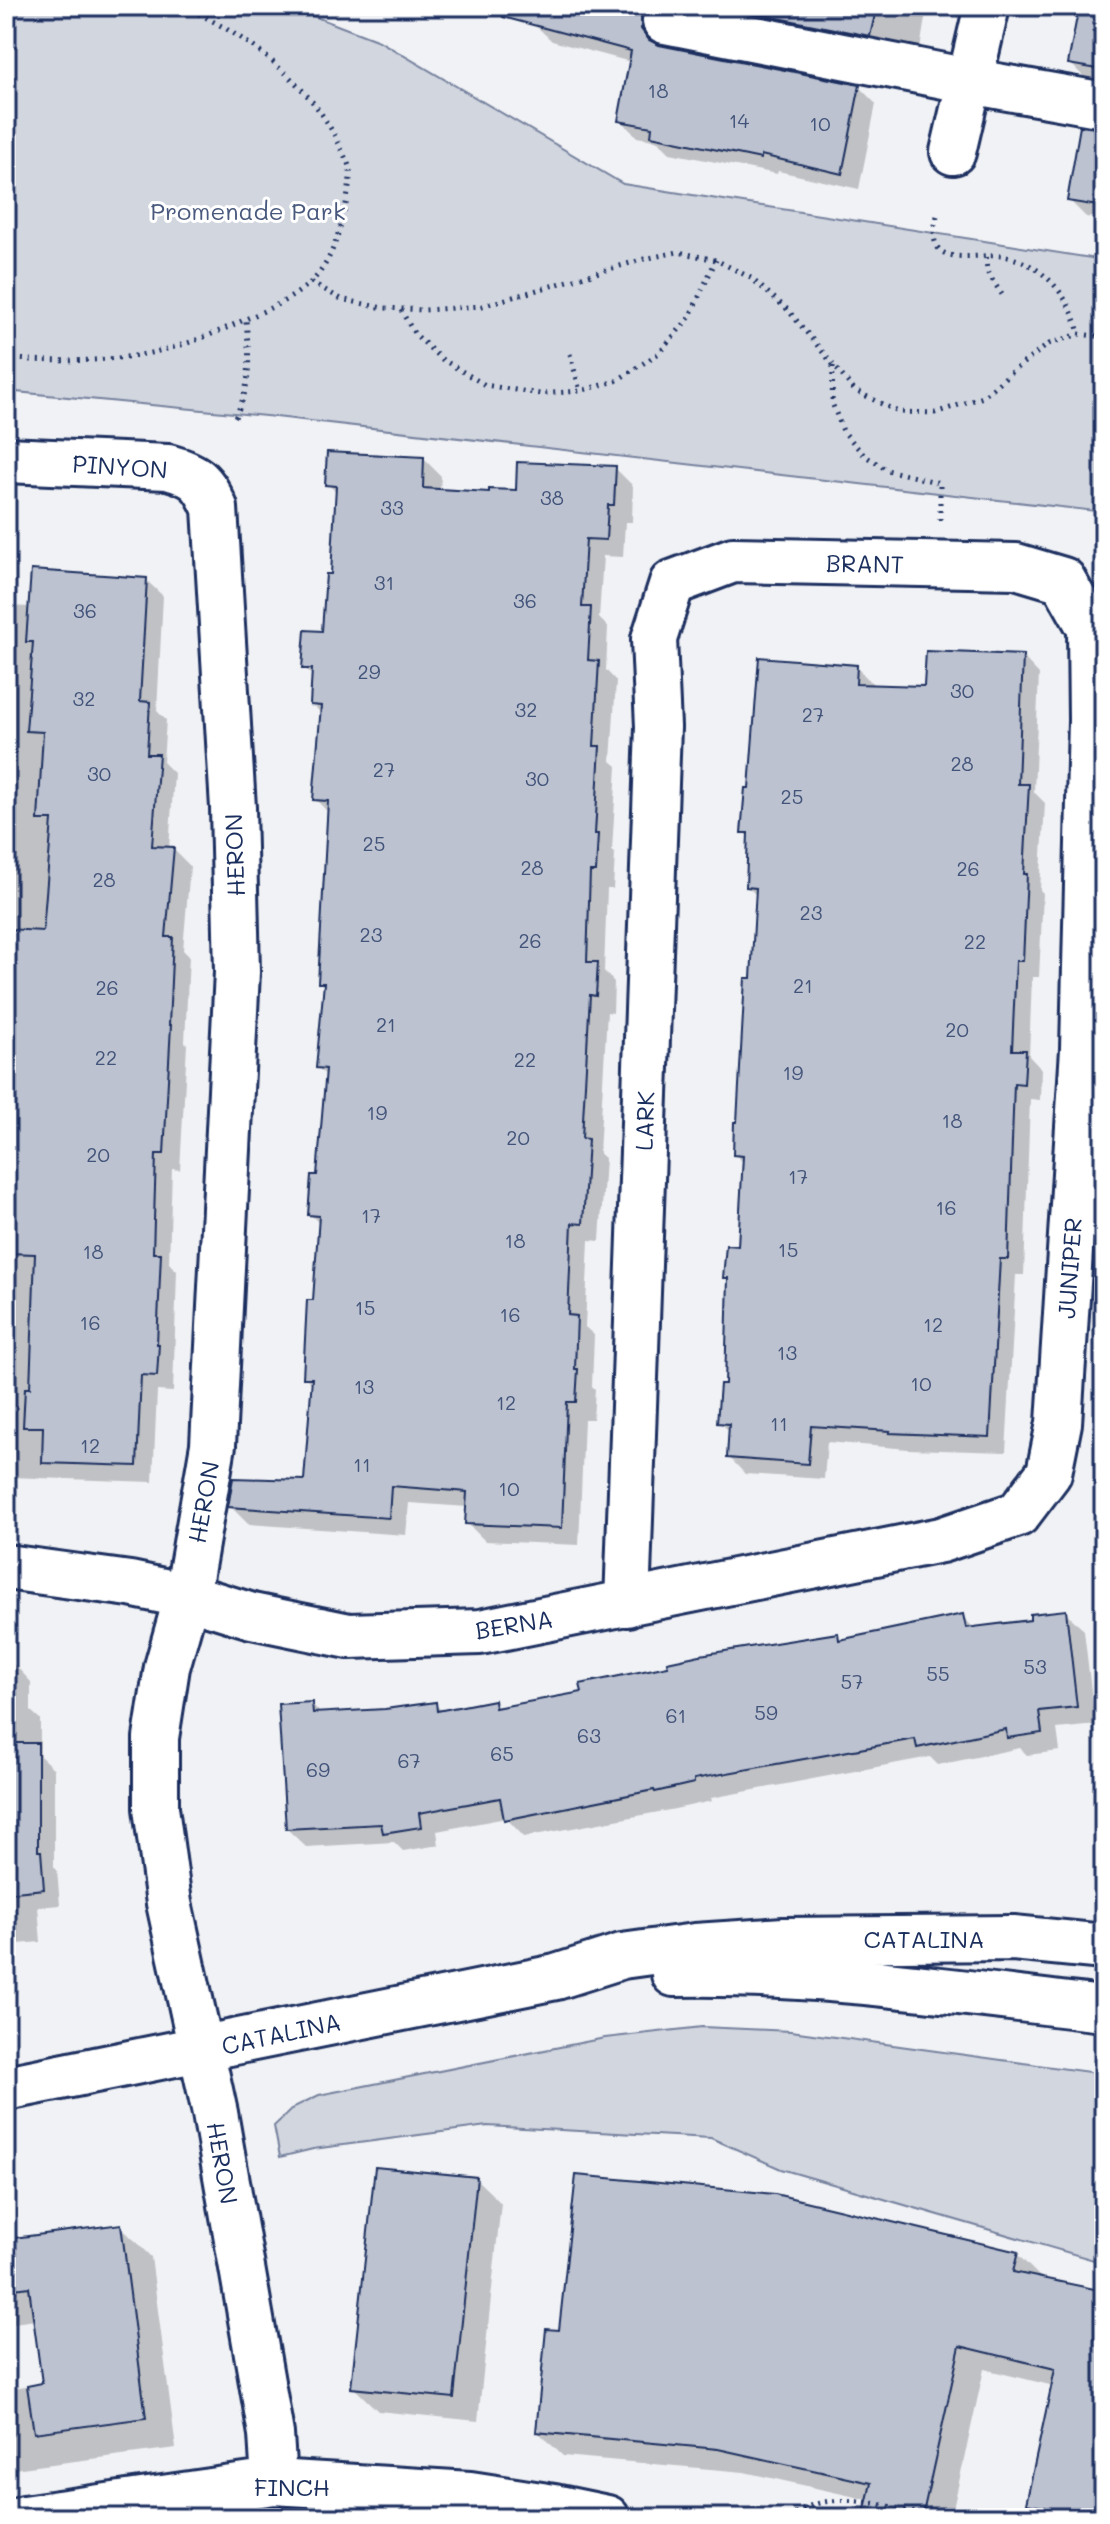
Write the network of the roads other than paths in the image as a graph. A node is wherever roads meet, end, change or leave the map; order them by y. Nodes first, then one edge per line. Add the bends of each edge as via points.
1 (669, 6) edge
2 (987, 6) edge
3 (969, 81) junction
4 (1104, 105) edge
5 (953, 152) dead end
6 (6, 460) edge
7 (215, 508) joint
8 (1090, 628) joint
9 (654, 639) joint
10 (1018, 1514) joint
11 (6, 1567) edge
12 (187, 1596) junction
13 (627, 1604) junction
14 (1104, 1947) edge
15 (556, 1977) junction
16 (1104, 2009) edge
17 (200, 2050) junction
18 (6, 2088) edge
19 (274, 2482) junction
20 (24, 2518) edge
21 (607, 2518) edge

1 - 3 street via 665,21
2 - 3 street
3 - 4 street
3 - 5 street
6 - 7 street, PINYON via 168,467 205,485
7 - 12 street, HERON via 237,972 213,1445
8 - 9 street, BRANT via 1063,580 1016,566 733,560 672,583
8 - 10 street, JUNIPER via 1083,1049 1059,1423 1049,1473
9 - 13 street, LARK via 658,727
10 - 13 street, BERNA via 941,1540
11 - 12 street, BERNA
12 - 13 street, BERNA via 349,1636 480,1632
12 - 17 street, HERON via 167,1667 156,1738 156,1808 169,1903
14 - 15 street, CATALINA via 1013,1938 784,1940 622,1956
15 - 16 street, CATALINA via 717,1973 825,1978
15 - 17 street, CATALINA
17 - 18 street, CATALINA
17 - 19 street, HERON via 271,2434
19 - 20 street, FINCH
19 - 21 street, FINCH via 470,2494

